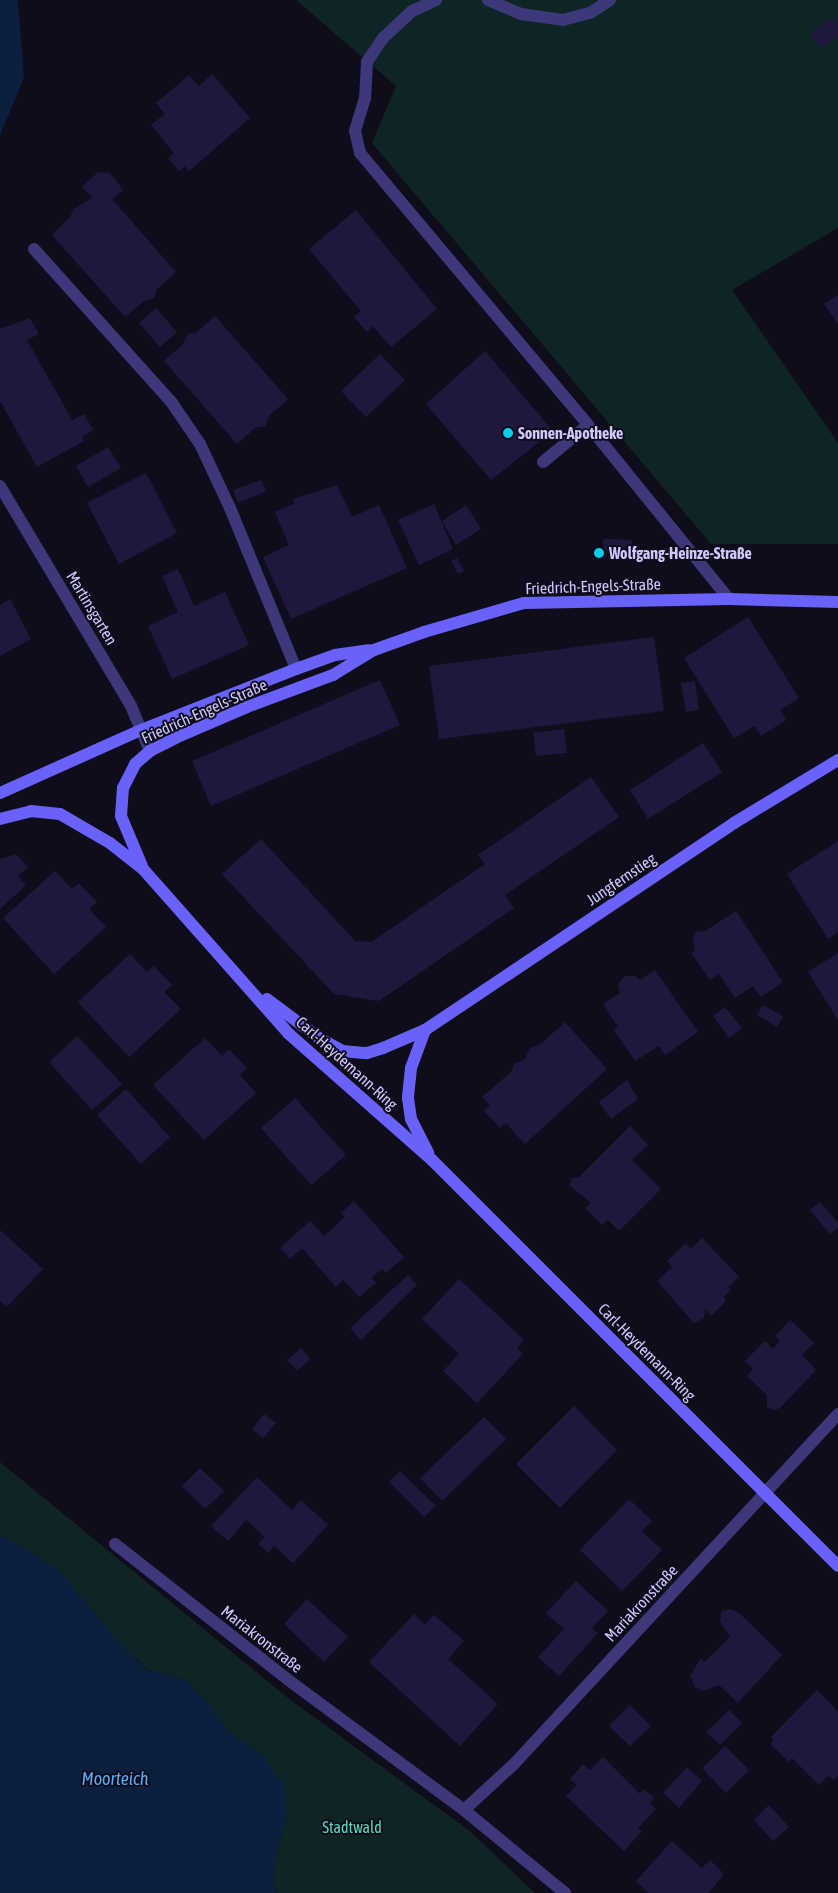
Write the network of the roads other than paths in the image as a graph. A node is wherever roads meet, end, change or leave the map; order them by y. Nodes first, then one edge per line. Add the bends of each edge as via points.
1 (436, 0) edge
2 (488, 0) edge
3 (610, 0) edge
4 (34, 249) dead end
5 (588, 425) junction
6 (543, 462) dead end
7 (0, 486) edge
8 (730, 599) junction
9 (836, 603) edge
10 (374, 650) junction
11 (296, 669) junction
12 (141, 730) junction
13 (150, 751) junction
14 (838, 760) edge
15 (0, 793) edge
16 (0, 819) edge
17 (143, 869) junction
18 (247, 985) junction
19 (425, 1030) junction
20 (432, 1160) junction
21 (838, 1414) edge
22 (765, 1493) junction
23 (115, 1544) dead end
24 (838, 1566) edge
25 (464, 1810) junction
26 (565, 1893) edge

1 - 5 street via 412,10 383,38 367,62 365,98 355,131 360,153
2 - 3 street via 521,14 563,20 590,13
4 - 11 street via 172,403 200,444
5 - 6 street
5 - 8 street
7 - 12 street, Martinsgarten via 131,706
8 - 9 main road
8 - 10 main road, Friedrich-Engels-Straße via 524,603
10 - 11 main road, Friedrich-Engels-Straße via 336,655
10 - 13 main road, Friedrich-Engels-Straße via 333,675 246,707
11 - 12 main road, Friedrich-Engels-Straße
12 - 13 street, Martinsgarten
12 - 15 main road, Friedrich-Engels-Straße
13 - 17 main road, Friedrich-Engels-Straße via 132,768 121,800 126,831
14 - 19 main road, Jungfernstieg via 734,823
16 - 17 main road via 31,811 60,814 110,843
17 - 18 main road, Carl-Heydemann-Ring
18 - 19 main road, Carl-Heydemann-Ring via 318,1038 342,1051 367,1053
18 - 20 main road, Carl-Heydemann-Ring via 289,1034
19 - 20 main road, Carl-Heydemann-Ring via 411,1068 408,1098 411,1119
20 - 22 main road, Carl-Heydemann-Ring
21 - 22 street, Mariakronstraße
22 - 24 main road, Carl-Heydemann-Ring
22 - 25 street, Mariakronstraße via 514,1764
23 - 25 street, Mariakronstraße via 287,1680
25 - 26 street, Mariakronstraße

